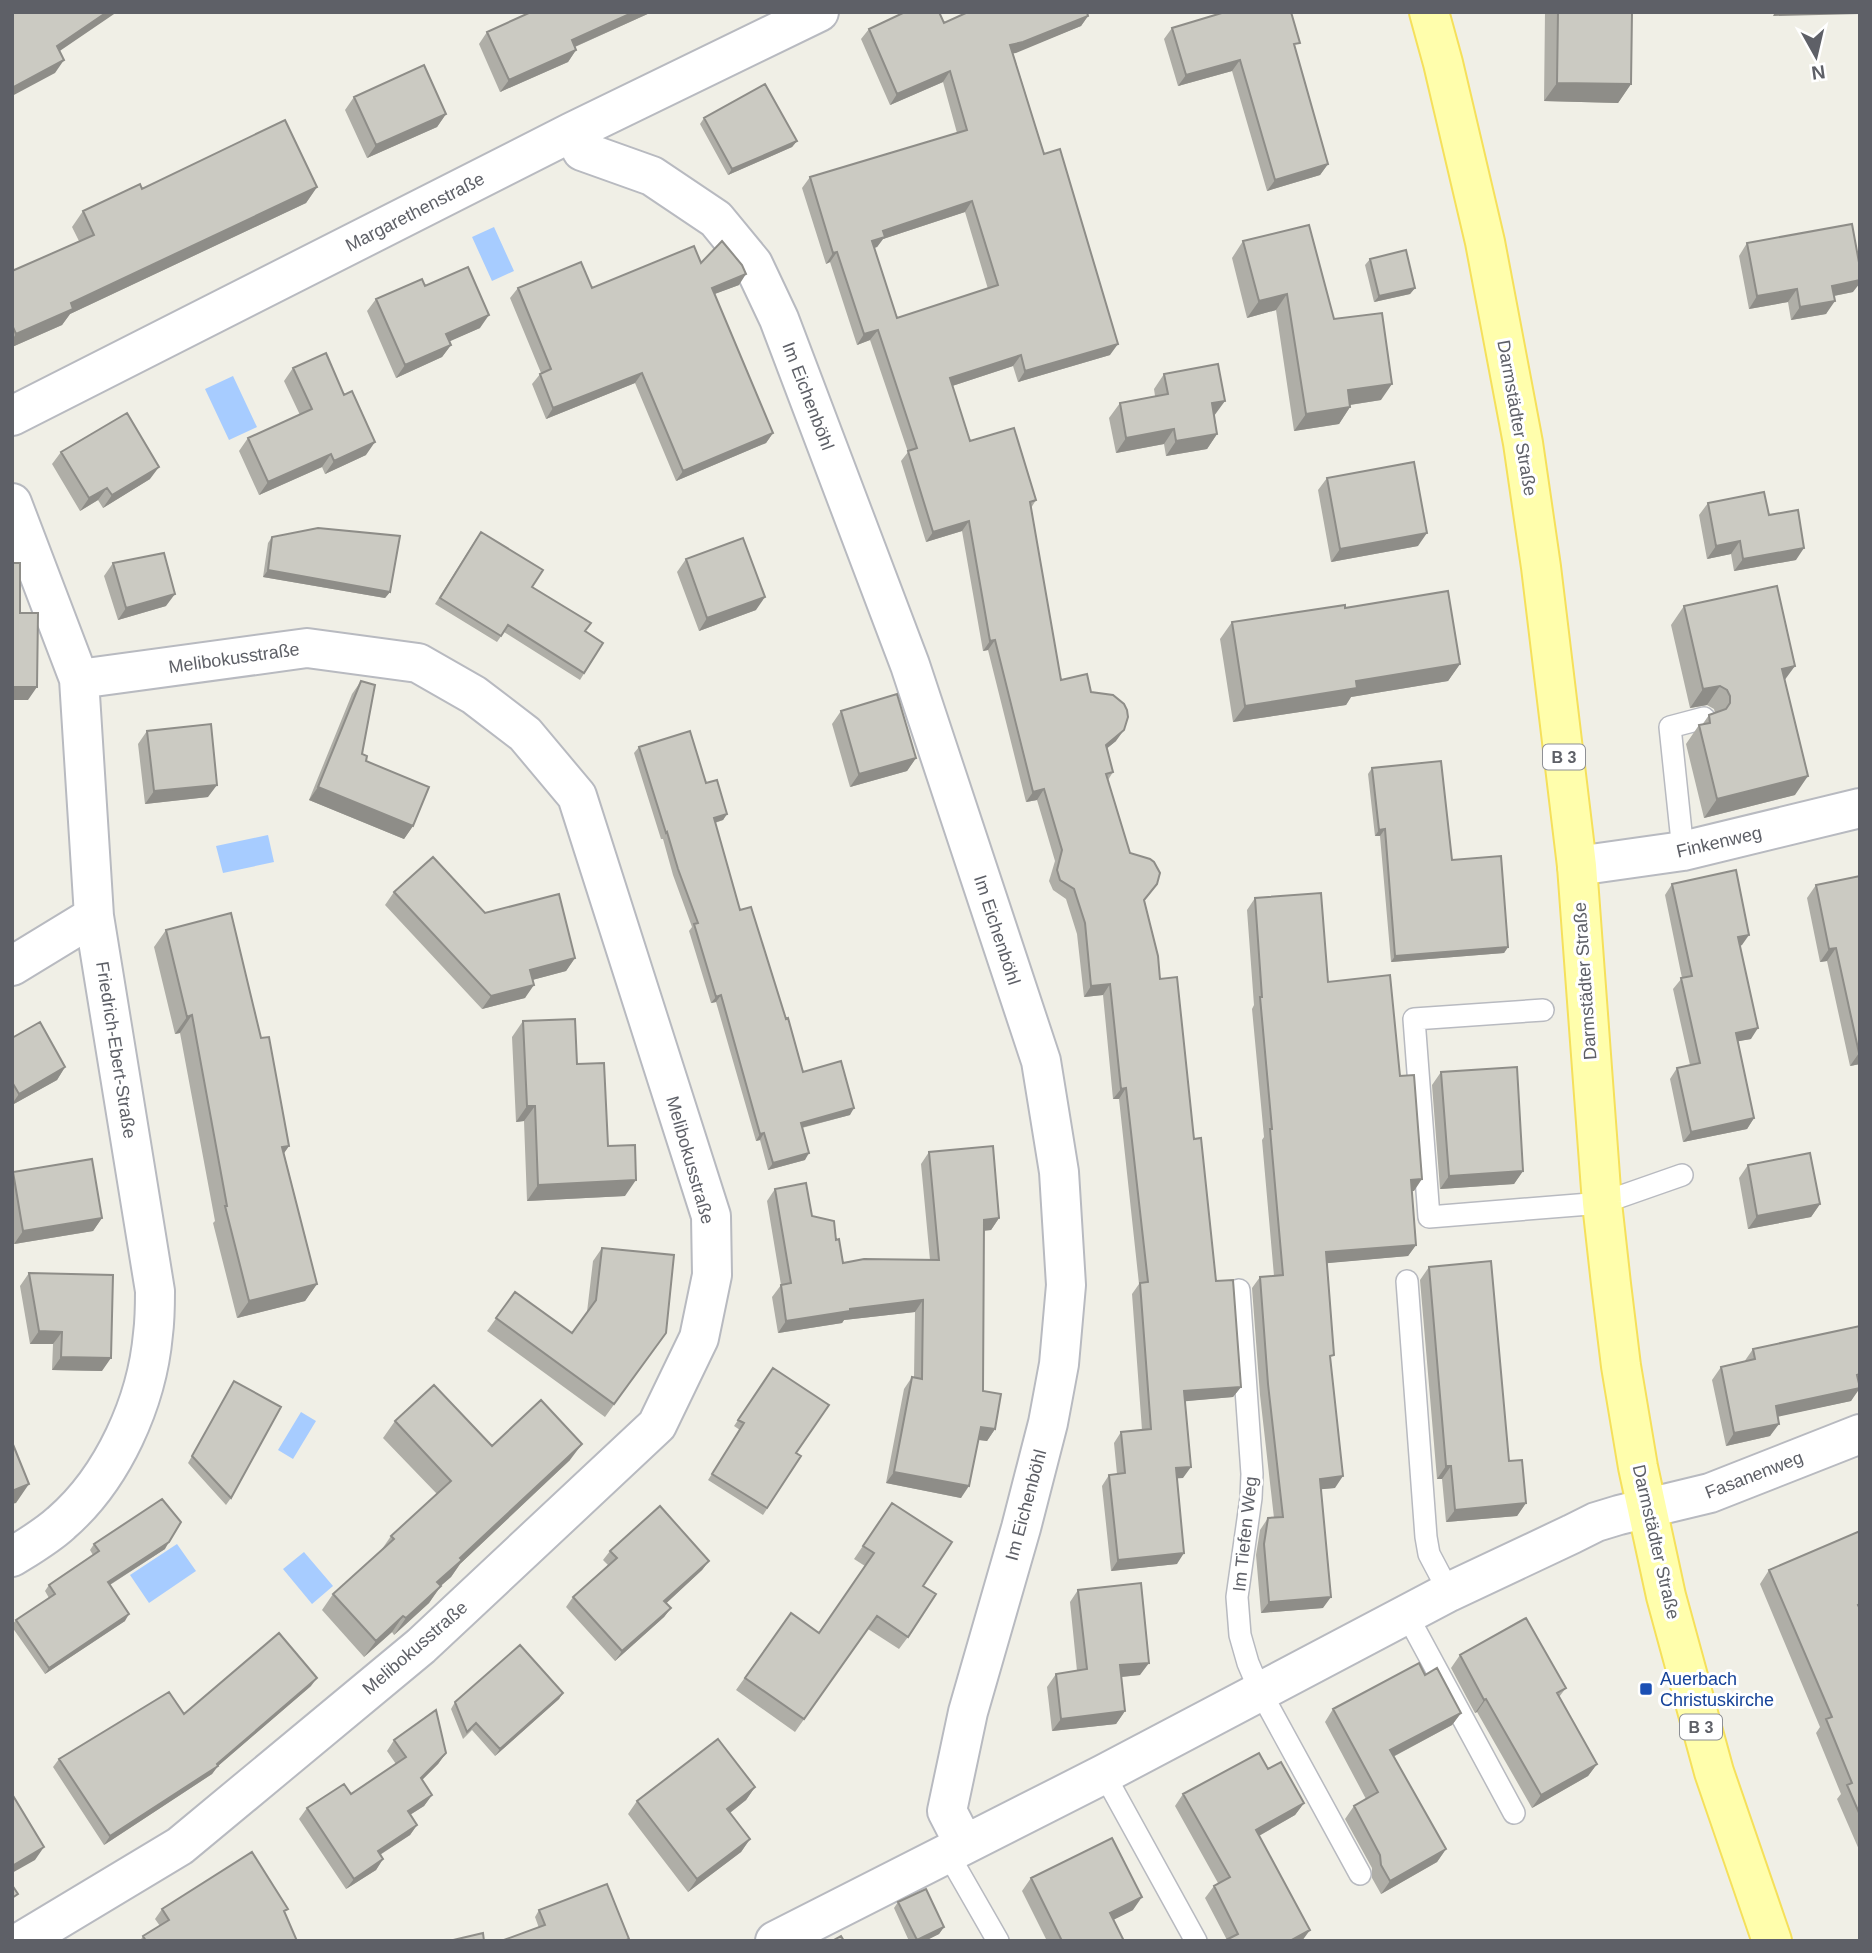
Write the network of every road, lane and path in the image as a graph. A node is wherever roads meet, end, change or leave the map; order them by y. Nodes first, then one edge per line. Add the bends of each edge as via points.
1 (819, 12) edge
2 (1429, 12) edge
3 (572, 132) junction
4 (12, 416) edge
5 (12, 502) edge
6 (79, 679) junction
7 (1704, 718) edge
8 (1860, 808) edge
9 (1683, 852) junction
10 (1577, 866) junction
11 (94, 916) junction
12 (12, 966) edge
13 (1543, 1010) dead end
14 (1682, 1175) dead end
15 (1602, 1203) junction
16 (1406, 1281) dead end
17 (1239, 1290) dead end
18 (1860, 1434) edge
19 (1646, 1509) junction
20 (12, 1557) edge
21 (1450, 1592) junction
22 (1407, 1615) junction
23 (1260, 1691) junction
24 (1104, 1774) junction
25 (1514, 1813) dead end
26 (956, 1848) junction
27 (1360, 1874) dead end
28 (22, 1941) edge
29 (775, 1941) edge
30 (998, 1941) edge
31 (1196, 1941) edge
32 (1772, 1941) edge

1 - 3 street, Margarethenstraße
2 - 10 main road, Darmstädter Straße / B 3 via 1485,242 1523,443
3 - 4 street, Margarethenstraße
3 - 26 street, Im Eichenböhl via 582,151 652,176 716,219 753,264 779,319 910,666 1041,1061 1060,1185 1066,1285 1060,1351 1048,1423 968,1712 947,1811
5 - 6 street, Friedrich-Ebert-Straße
6 - 11 street, Friedrich-Ebert-Straße
6 - 28 street, Melibokusstraße via 307,648 418,663 474,695 525,734 576,796 711,1216 712,1275 699,1338 657,1425 421,1646 180,1846
7 - 9 lane via 1670,727
8 - 9 street, Finkenweg
9 - 10 street, Finkenweg
10 - 15 main road, Darmstädter Straße / B 3
11 - 12 street
11 - 20 street, Friedrich-Ebert-Straße via 155,1291 153,1335 127,1432 97,1483 61,1523
13 - 15 lane via 1413,1019 1429,1217
14 - 15 lane
15 - 19 main road, Darmstädter Straße / B 3 via 1621,1366
16 - 21 lane via 1426,1538 1429,1554
17 - 23 lane, Im Tiefen Weg via 1252,1474 1237,1597 1240,1635
18 - 19 street, Fasanenweg via 1710,1493
19 - 21 street via 1596,1522
19 - 32 main road, Darmstädter Straße / B 3 via 1714,1772
21 - 22 street
22 - 23 street
22 - 25 lane
23 - 24 street
23 - 27 lane, Im Tiefen Weg
24 - 26 street
24 - 31 lane
26 - 29 street
26 - 30 lane

